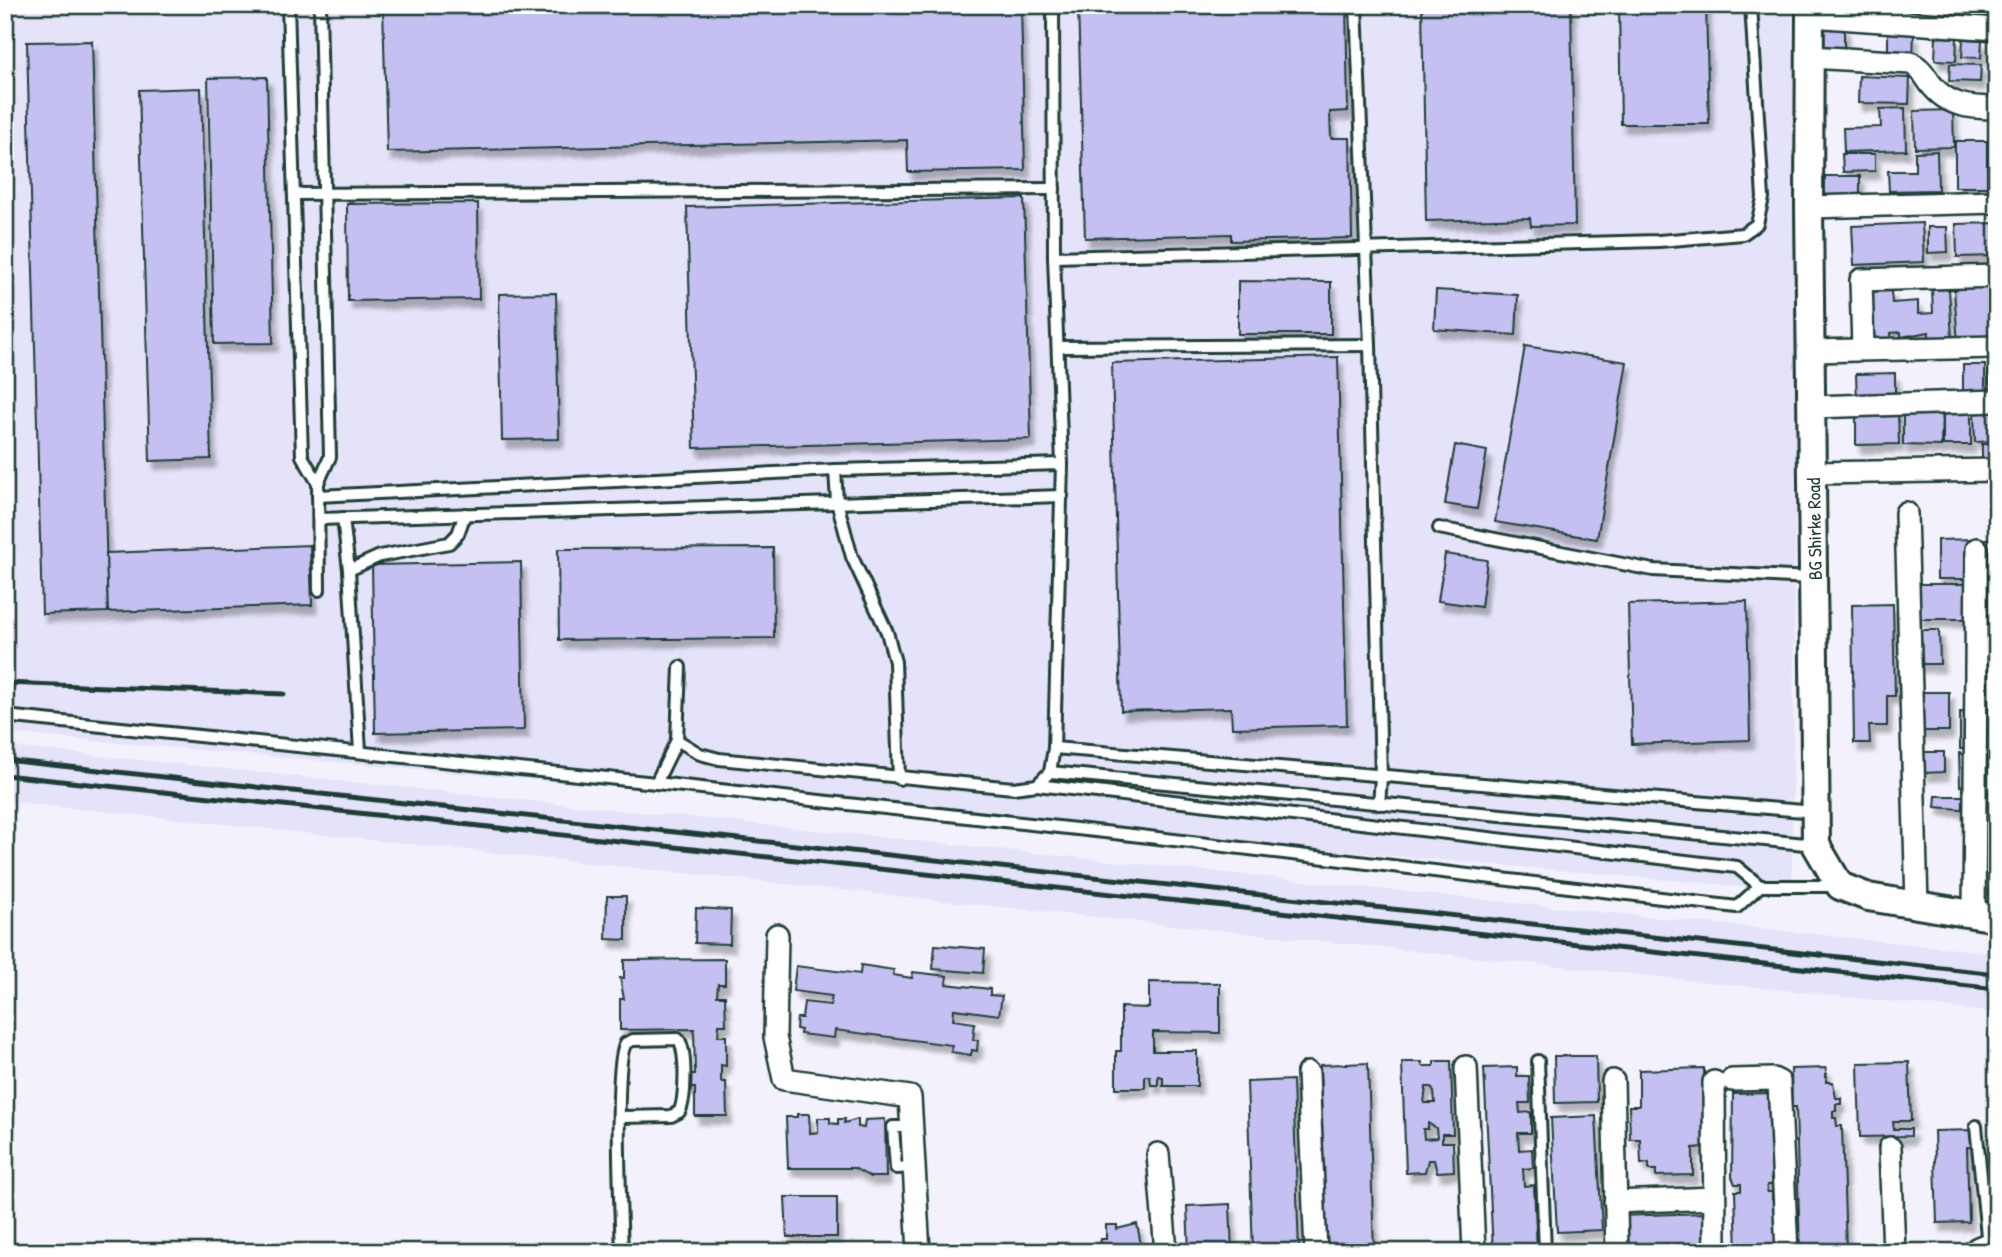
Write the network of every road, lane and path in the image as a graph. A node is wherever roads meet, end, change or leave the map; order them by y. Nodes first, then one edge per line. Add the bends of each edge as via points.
1 (288, 5) edge
2 (320, 5) edge
3 (1053, 5) edge
4 (1356, 5) edge
5 (1751, 5) edge
6 (1810, 11) edge
7 (1997, 29) edge
8 (1810, 57) junction
9 (1997, 108) edge
10 (1054, 189) junction
11 (325, 193) junction
12 (295, 194) junction
13 (1997, 202) edge
14 (1809, 207) junction
15 (1365, 249) junction
16 (1054, 257) junction
17 (1997, 276) edge
18 (1370, 345) junction
19 (1059, 347) junction
20 (1997, 347) edge
21 (1863, 349) junction
22 (1812, 351) junction
23 (1997, 401) edge
24 (1813, 407) junction
25 (1062, 464) junction
26 (835, 470) junction
27 (1997, 470) edge
28 (1813, 473) junction
29 (318, 483) junction
30 (318, 496) junction
31 (1062, 496) junction
32 (836, 502) junction
33 (1906, 513) dead end
34 (465, 514) junction
35 (342, 518) junction
36 (320, 519) junction
37 (1439, 528) dead end
38 (1977, 549) dead end
39 (349, 570) junction
40 (1814, 578) junction
41 (319, 590) dead end
42 (680, 667) dead end
43 (5, 716) edge
44 (677, 740) junction
45 (1054, 748) junction
46 (360, 751) junction
47 (1050, 772) junction
48 (1381, 778) junction
49 (899, 779) junction
50 (656, 783) junction
51 (1037, 785) junction
52 (1379, 804) junction
53 (1816, 813) junction
54 (1816, 845) junction
55 (1760, 886) junction
56 (1840, 886) junction
57 (1917, 905) junction
58 (1986, 916) edge
59 (777, 935) dead end
60 (1538, 1061) dead end
61 (1466, 1067) dead end
62 (1308, 1073) dead end
63 (1613, 1081) dead end
64 (621, 1118) junction
65 (1976, 1126) dead end
66 (1890, 1148) dead end
67 (1158, 1154) dead end
68 (1714, 1198) junction
69 (1615, 1202) junction
70 (1988, 1249) edge
71 (622, 1252) edge
72 (919, 1252) edge
73 (1166, 1252) edge
74 (1316, 1252) edge
75 (1474, 1252) edge
76 (1545, 1252) edge
77 (1617, 1252) edge
78 (1715, 1252) edge
79 (1787, 1252) edge
80 (1894, 1252) edge

1 - 12 lane
2 - 11 lane
3 - 10 lane
4 - 15 lane
5 - 15 lane via 1763,198 1757,224 1743,234 1659,241
6 - 7 street
6 - 8 street, BG Shirke Road
8 - 9 street via 1911,63 1954,105
8 - 14 street, BG Shirke Road
10 - 11 lane
10 - 16 lane
11 - 12 lane
11 - 29 lane via 330,457
12 - 29 lane via 302,456
13 - 14 street
14 - 22 street, BG Shirke Road
15 - 16 lane
15 - 18 lane
16 - 19 lane
17 - 21 street via 1861,280
18 - 19 lane
18 - 48 lane
19 - 25 lane
20 - 21 street
21 - 22 street
22 - 24 street, BG Shirke Road
23 - 24 street
24 - 28 street, BG Shirke Road
25 - 26 lane
25 - 31 lane
26 - 30 lane
26 - 32 lane
27 - 28 street
28 - 40 street, BG Shirke Road
29 - 30 lane
30 - 36 lane
31 - 32 lane
31 - 45 lane
32 - 34 lane
32 - 49 lane via 852,557 887,632 895,662
33 - 57 street
34 - 35 lane
34 - 39 lane via 458,534 449,543 380,556
35 - 36 lane
35 - 39 lane
36 - 41 lane
37 - 40 lane via 1653,569
38 - 58 street
39 - 46 lane
40 - 53 street, BG Shirke Road
42 - 44 lane
43 - 46 lane
44 - 49 lane via 719,759
44 - 50 lane
45 - 47 lane
45 - 48 lane
46 - 50 lane
47 - 51 lane
47 - 52 lane
48 - 52 lane
48 - 53 lane
49 - 51 lane via 1013,788
50 - 55 lane via 1737,907
51 - 55 lane via 1737,867
52 - 54 lane
53 - 54 street, BG Shirke Road
54 - 56 street
55 - 56 lane
56 - 57 street via 1868,897
57 - 58 street
59 - 72 street via 775,1037 784,1079 910,1097
60 - 76 lane
61 - 75 street
62 - 74 street
63 - 69 street
64 - 64 lane via 623,1048 633,1040 678,1039 684,1050 684,1101 679,1112
64 - 71 lane
65 - 70 lane
66 - 80 street
67 - 73 street
68 - 69 street
68 - 78 street
68 - 79 street via 1723,1081 1779,1082
69 - 77 street

